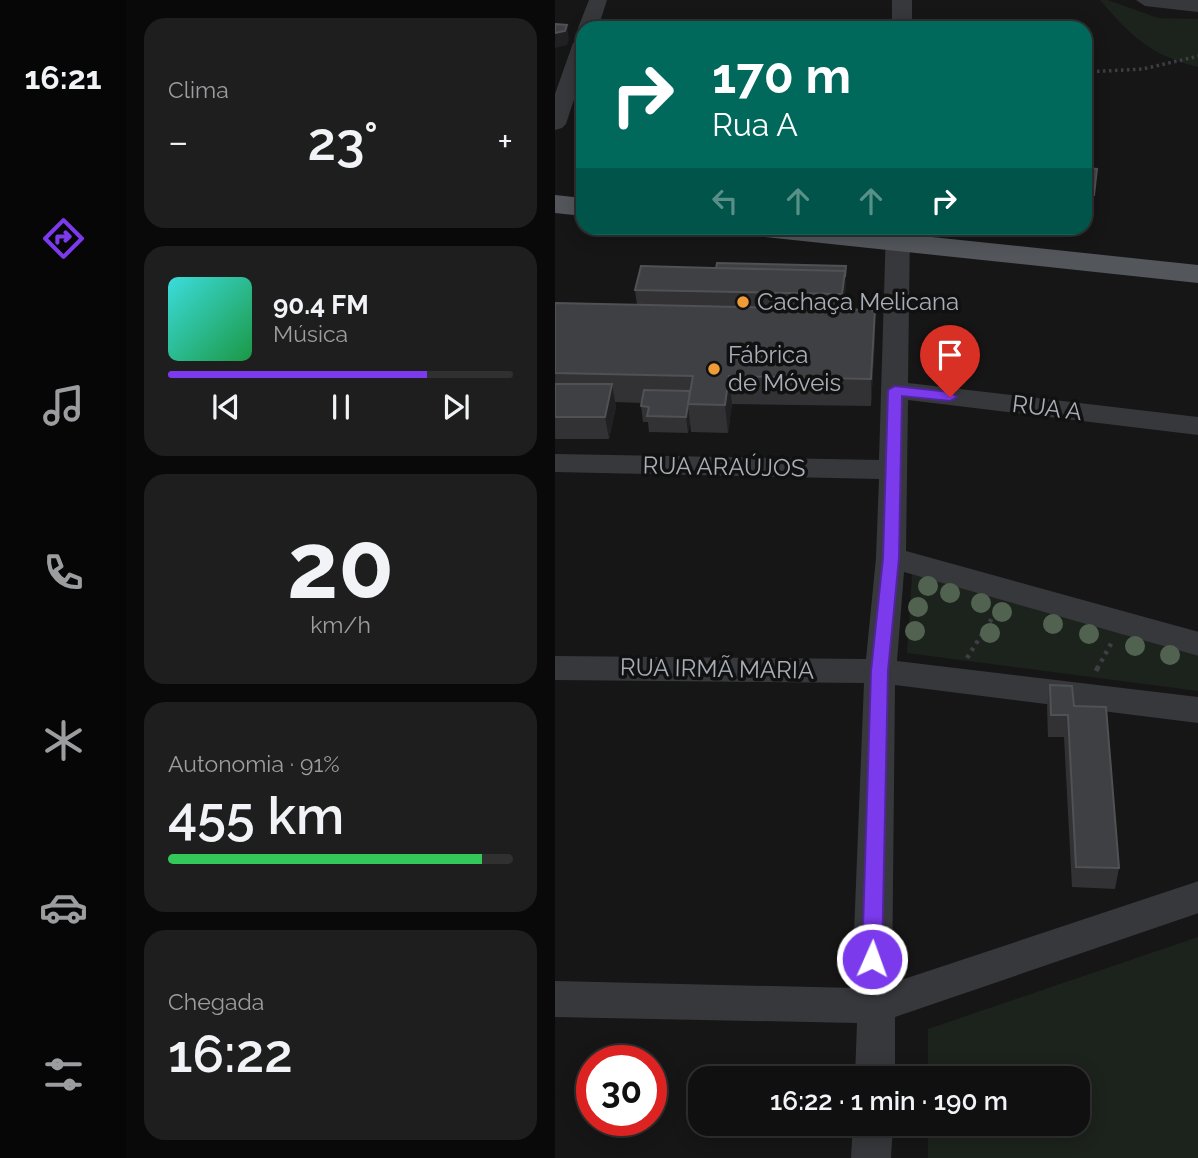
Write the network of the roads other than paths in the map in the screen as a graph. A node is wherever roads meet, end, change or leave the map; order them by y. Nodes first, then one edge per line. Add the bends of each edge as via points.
1 (598, 0) edge
2 (902, 0) edge
3 (1145, 0) edge
4 (1198, 6) edge
5 (590, 21) edge
6 (902, 21) edge
7 (575, 88) edge
8 (555, 124) edge
9 (555, 186) edge
10 (576, 188) edge
11 (555, 204) edge
12 (576, 206) edge
13 (898, 235) edge
14 (991, 235) edge
15 (1055, 248) junction
16 (1198, 252) edge
17 (1198, 274) edge
18 (869, 323) edge
19 (896, 324) junction
20 (895, 390) junction
21 (1198, 426) edge
22 (555, 463) edge
23 (893, 470) junction
24 (891, 558) junction
25 (1198, 644) edge
26 (555, 667) edge
27 (880, 671) junction
28 (1198, 710) edge
29 (1198, 897) edge
30 (555, 999) edge
31 (875, 1006) junction
32 (876, 1066) edge
33 (872, 1136) edge
34 (871, 1158) edge

1 - 5 street
2 - 6 street
3 - 4 street
7 - 8 street
9 - 10 main road
11 - 12 main road
13 - 15 main road
13 - 19 street
14 - 15 main road
15 - 16 main road
15 - 17 main road
18 - 19 street
19 - 20 street
20 - 21 street, RUA A
20 - 23 street
22 - 23 street, RUA ARAÚJOS
23 - 24 street
24 - 25 street
24 - 27 street
26 - 27 street, RUA IRMÃ MARIA
27 - 28 street, RUA IRMÃ MARIA
27 - 31 street via 872,959
29 - 31 street
30 - 31 street
31 - 32 street
33 - 34 street

